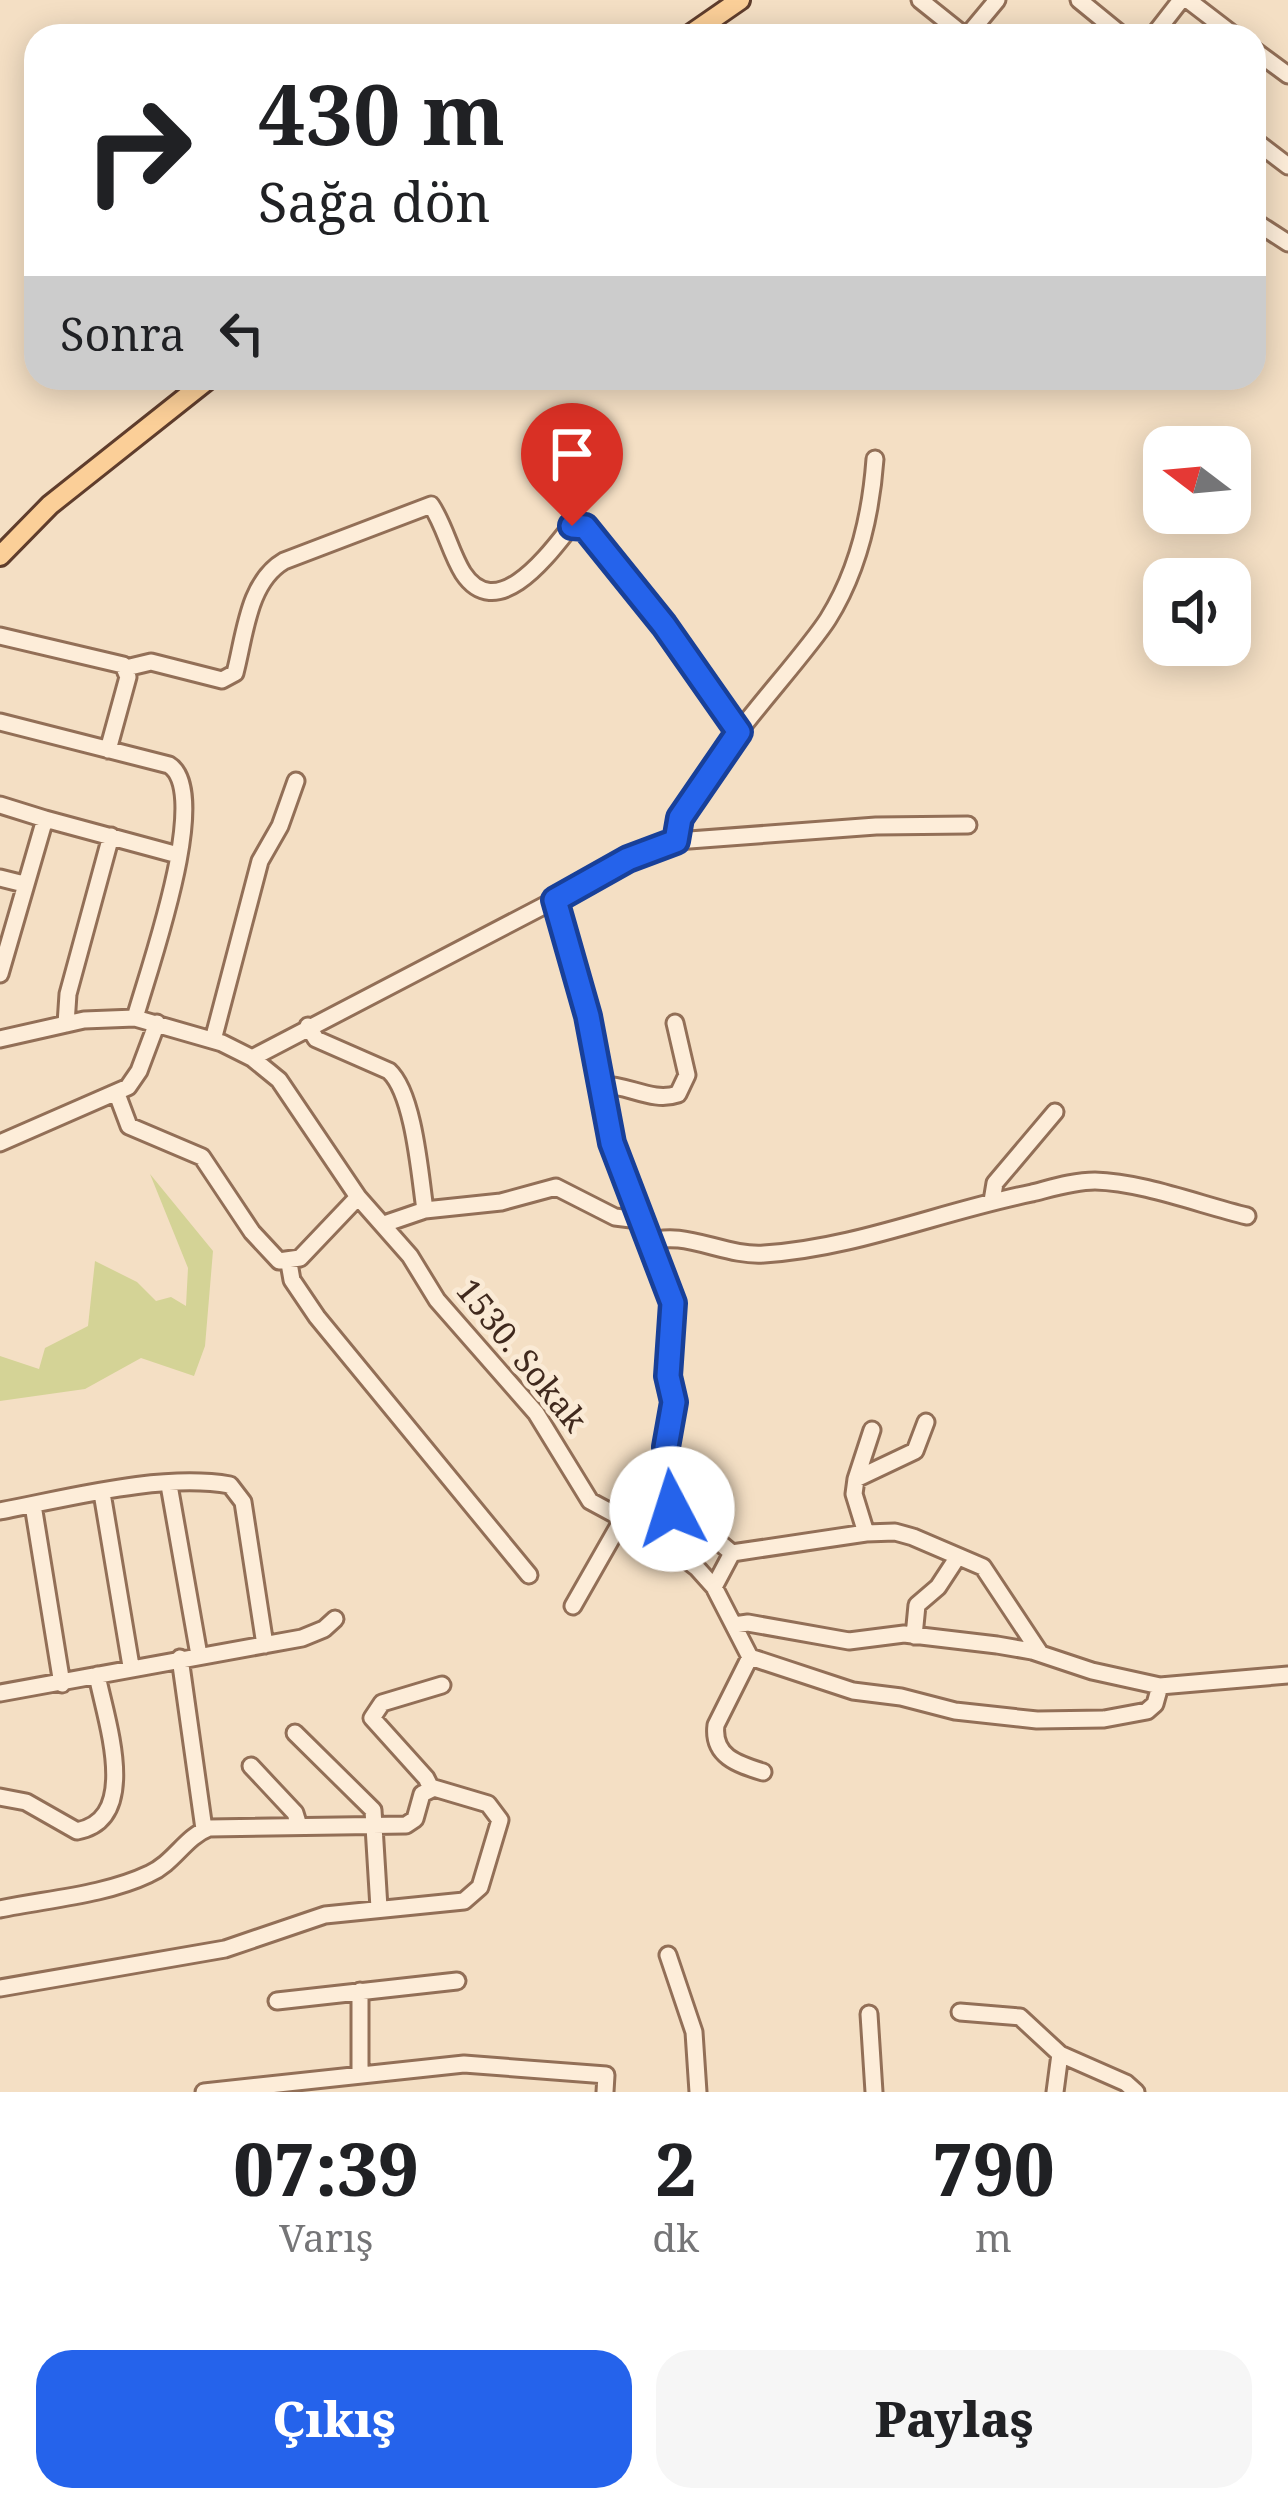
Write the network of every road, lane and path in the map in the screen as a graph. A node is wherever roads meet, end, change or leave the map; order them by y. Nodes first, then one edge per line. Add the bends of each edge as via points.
1 (740, 0) edge
2 (920, 0) edge
3 (997, 0) edge
4 (1079, 0) edge
5 (1185, 0) edge
6 (705, 24) edge
7 (951, 24) edge
8 (976, 24) edge
9 (1109, 24) edge
10 (1164, 24) edge
11 (1218, 24) edge
12 (195, 390) edge
13 (875, 459) dead end
14 (0, 556) edge
15 (0, 636) edge
16 (125, 668) junction
17 (0, 722) edge
18 (739, 732) junction
19 (108, 750) junction
20 (296, 781) dead end
21 (0, 805) edge
22 (45, 819) junction
23 (968, 825) dead end
24 (111, 836) junction
25 (676, 841) junction
26 (178, 855) junction
27 (0, 878) edge
28 (24, 884) junction
29 (555, 900) junction
30 (0, 974) edge
31 (135, 1018) junction
32 (157, 1023) junction
33 (675, 1023) dead end
34 (66, 1024) junction
35 (308, 1027) junction
36 (0, 1039) edge
37 (213, 1040) junction
38 (252, 1058) junction
39 (601, 1085) junction
40 (117, 1094) junction
41 (1055, 1112) dead end
42 (0, 1143) edge
43 (358, 1197) junction
44 (992, 1201) junction
45 (425, 1210) junction
46 (1247, 1216) dead end
47 (639, 1220) junction
48 (384, 1224) junction
49 (648, 1243) junction
50 (289, 1263) junction
51 (926, 1422) dead end
52 (872, 1430) dead end
53 (856, 1479) junction
54 (169, 1485) junction
55 (102, 1493) junction
56 (34, 1505) junction
57 (0, 1511) edge
58 (622, 1520) junction
59 (665, 1533) junction
60 (866, 1533) junction
61 (732, 1552) junction
62 (957, 1558) junction
63 (529, 1575) dead end
64 (713, 1587) junction
65 (573, 1606) dead end
66 (334, 1619) dead end
67 (734, 1625) junction
68 (914, 1636) junction
69 (265, 1645) junction
70 (1040, 1653) junction
71 (199, 1655) junction
72 (750, 1657) junction
73 (180, 1658) junction
74 (131, 1666) junction
75 (1288, 1675) edge
76 (97, 1676) junction
77 (62, 1684) junction
78 (442, 1685) dead end
79 (1160, 1687) junction
80 (0, 1693) edge
81 (295, 1733) dead end
82 (251, 1766) dead end
83 (763, 1772) dead end
84 (431, 1788) junction
85 (0, 1797) edge
86 (299, 1826) junction
87 (375, 1826) junction
88 (204, 1829) junction
89 (379, 1908) junction
90 (0, 1910) edge
91 (668, 1955) dead end
92 (458, 1981) dead end
93 (0, 1988) edge
94 (360, 1991) junction
95 (278, 2000) dead end
96 (960, 2012) dead end
97 (869, 2014) dead end
98 (1060, 2054) junction
99 (360, 2075) junction
100 (203, 2092) edge
101 (605, 2092) edge
102 (698, 2092) edge
103 (874, 2092) edge
104 (1055, 2092) edge
105 (1136, 2092) edge

1 - 6 main road
2 - 7 street
3 - 8 street
4 - 9 street
5 - 10 street
5 - 11 street
12 - 14 main road via 50,505
13 - 18 street via 867,521 839,598
15 - 16 street
16 - 18 street via 151,662 230,679 271,570 431,505 465,575 490,589 516,585 570,527 583,525
16 - 19 street
17 - 19 street
18 - 25 street via 680,818
19 - 26 street via 180,773 185,816
20 - 37 street via 260,861
21 - 22 street
22 - 24 street
22 - 28 street
23 - 25 street
24 - 26 street
24 - 34 street
25 - 29 street
26 - 31 street
27 - 28 street
28 - 30 street
29 - 35 street
29 - 39 street
31 - 32 street, 1530. Sokak
31 - 34 street, 1530. Sokak
32 - 37 street, 1530. Sokak
32 - 40 street via 136,1077
33 - 39 street via 687,1076 678,1094
34 - 36 street, 1530. Sokak
35 - 38 street
35 - 45 street via 316,1040 398,1080
37 - 38 street, 1530. Sokak
38 - 43 street, 1530. Sokak via 280,1080
39 - 47 street
40 - 42 street
40 - 50 street via 129,1126 202,1157 268,1252
41 - 44 street via 995,1183
43 - 48 street, 1530. Sokak
43 - 50 street
44 - 46 street via 1098,1181
44 - 49 street via 793,1251 732,1253 672,1238
45 - 47 street via 556,1187 615,1217
45 - 48 street
47 - 49 street
48 - 58 street, 1530. Sokak via 437,1300 536,1413 590,1501
49 - 59 street via 673,1303 666,1447 672,1509
50 - 63 street via 317,1317
51 - 53 street via 915,1451
52 - 53 street
53 - 60 street
54 - 55 street
54 - 69 street via 226,1484 240,1493
54 - 71 street
55 - 56 street
55 - 74 street
56 - 57 street
56 - 77 street
58 - 59 street, 1530. Sokak
58 - 65 street
59 - 61 street via 714,1538
59 - 64 street, 1530. Sokak
60 - 61 street
60 - 62 street via 896,1532
61 - 64 street
62 - 68 street via 917,1605
62 - 70 street via 983,1567
64 - 67 street, 1530. Sokak
66 - 69 street via 313,1634
67 - 68 street via 849,1641
67 - 72 street, 1530. Sokak
68 - 70 street
69 - 71 street
70 - 79 street
71 - 73 street
72 - 79 street via 853,1691 1037,1720 1147,1712
72 - 83 street via 715,1737 730,1759
73 - 74 street
73 - 88 street
74 - 76 street
75 - 79 street
76 - 77 street
76 - 85 street via 117,1782 108,1809 77,1831
77 - 80 street
78 - 84 street via 382,1702 373,1715
81 - 87 street via 370,1807
82 - 86 street
84 - 87 street via 412,1822
84 - 89 street via 488,1804 499,1816 480,1887 464,1901
86 - 87 street
86 - 88 street
87 - 89 street
88 - 90 street via 171,1862 140,1878
89 - 93 street via 289,1924 188,1958
91 - 102 street via 691,2019
92 - 94 street
94 - 95 street
94 - 99 street
96 - 98 street via 1016,2015
97 - 103 street
98 - 104 street
98 - 105 street
99 - 100 street
99 - 101 street via 464,2064 542,2068 606,2075

